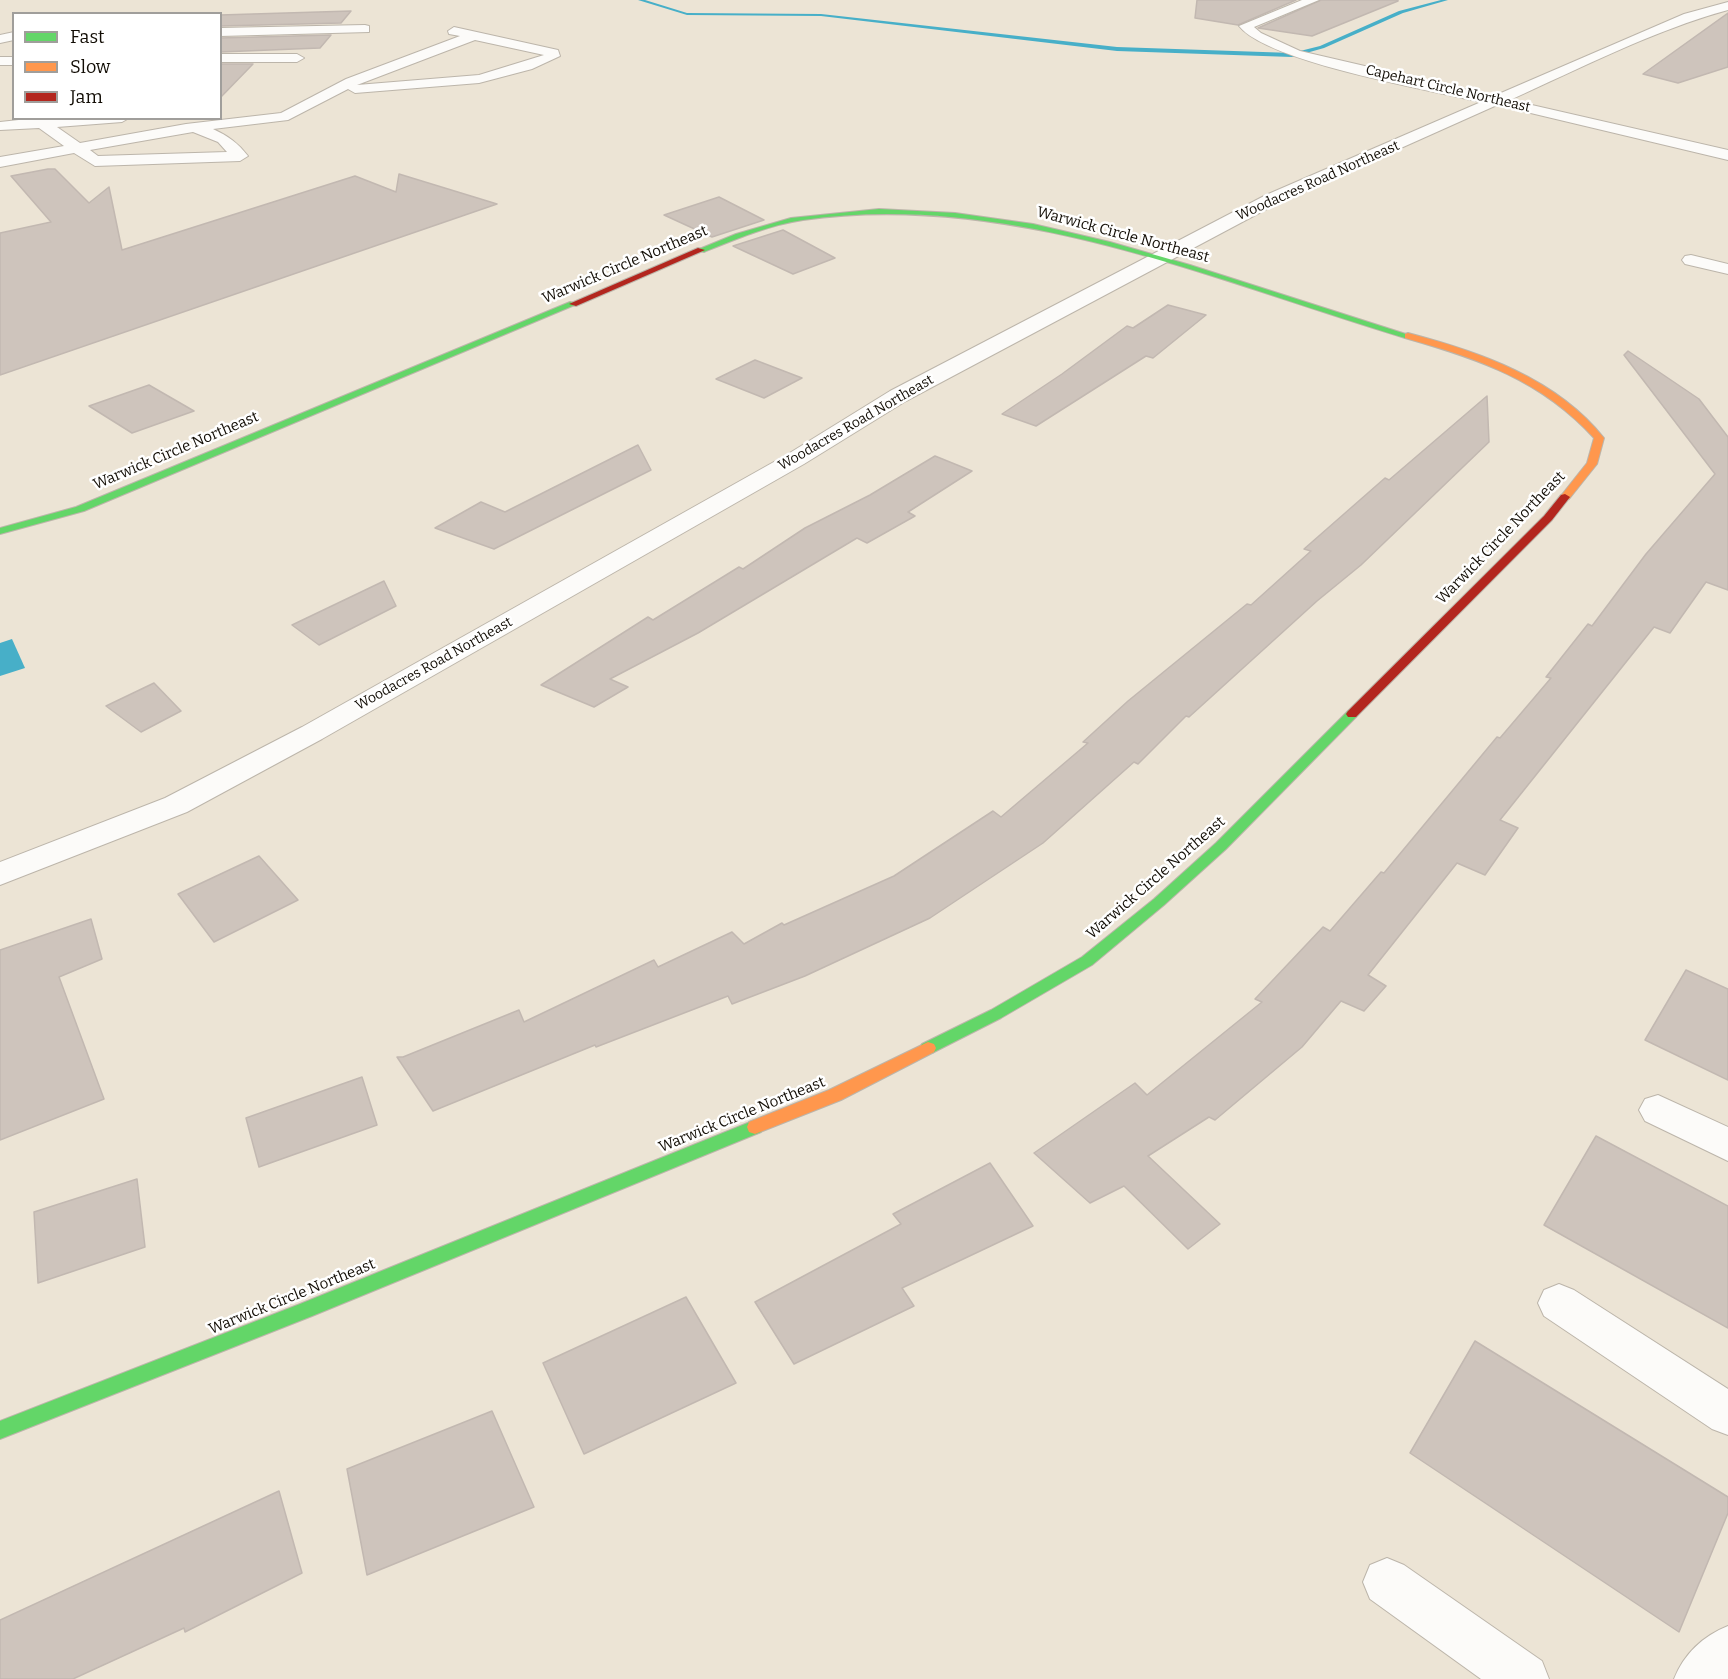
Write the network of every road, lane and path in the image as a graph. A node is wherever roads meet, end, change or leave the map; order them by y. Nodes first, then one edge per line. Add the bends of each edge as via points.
1 (1313, 0) edge
2 (1728, 6) edge
3 (439, 27) dead end
4 (365, 29) dead end
5 (222, 32) edge
6 (473, 36) junction
7 (222, 58) edge
8 (297, 58) dead end
9 (336, 90) junction
10 (1496, 100) junction
11 (82, 120) edge
12 (41, 122) junction
13 (0, 126) edge
14 (195, 127) junction
15 (76, 148) junction
16 (1728, 155) edge
17 (0, 162) edge
18 (1156, 260) junction
19 (1691, 260) dead end
20 (1728, 269) edge
21 (0, 531) edge
22 (0, 874) edge
23 (1658, 1110) dead end
24 (1728, 1145) edge
25 (1559, 1303) dead end
26 (1728, 1414) edge
27 (0, 1430) edge
28 (1388, 1582) dead end
29 (1728, 1652) edge
30 (1524, 1679) edge
31 (1699, 1679) edge

1 - 10 street, Capehart Circle Northeast via 1245,26 1256,36 1296,54
2 - 10 street, Woodacres Road Northeast via 1688,17
3 - 6 street
4 - 5 street
6 - 9 street
6 - 9 street via 554,53 532,65 464,83
7 - 8 street
9 - 14 street via 283,117
10 - 16 street, Capehart Circle Northeast
10 - 18 street, Woodacres Road Northeast via 1272,199
11 - 12 street
12 - 13 street
12 - 15 street
14 - 15 street
14 - 15 street via 223,139 240,156 95,161
15 - 17 street
18 - 21 street, Warwick Circle Northeast via 1037,228 952,216 871,212 774,222 80,509
18 - 22 street, Woodacres Road Northeast via 898,396 796,459 312,733 176,805
18 - 27 street, Warwick Circle Northeast via 1500,366 1564,399 1581,416 1599,438 1592,464 1548,518 1221,846 1159,903 1087,960 996,1014 835,1095
19 - 20 street
23 - 24 street
25 - 26 street
28 - 30 street
29 - 31 street

